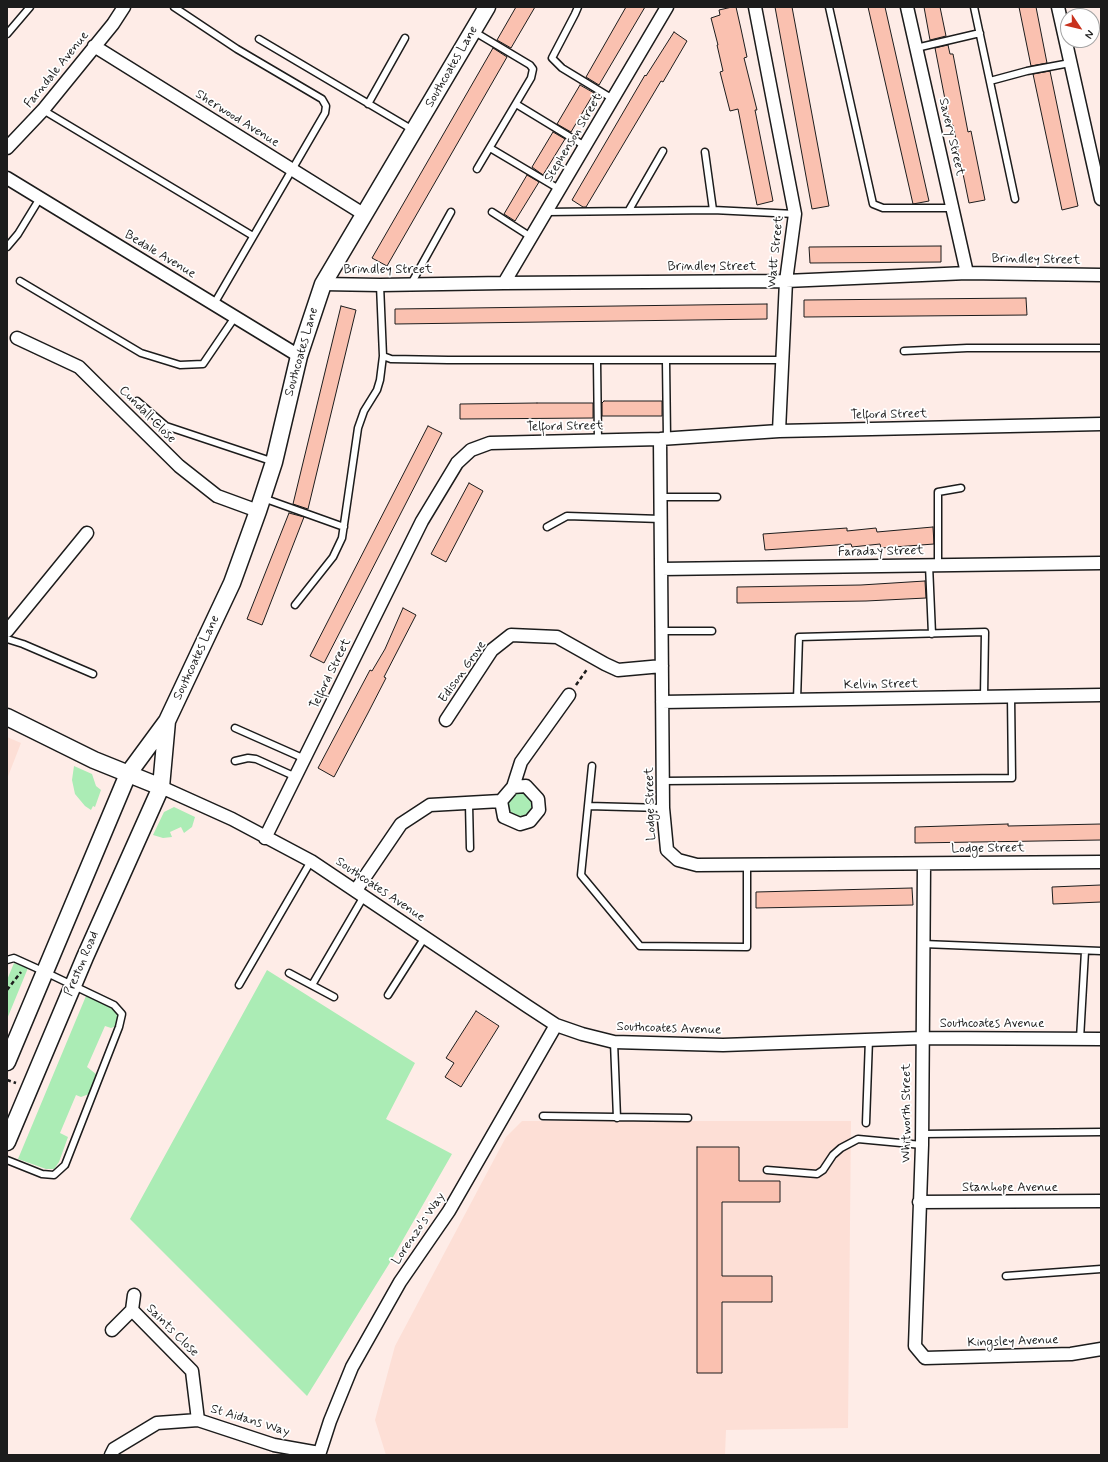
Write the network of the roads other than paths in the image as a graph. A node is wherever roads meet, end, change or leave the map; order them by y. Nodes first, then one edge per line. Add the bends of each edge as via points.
1 (30, 7) edge
2 (124, 7) edge
3 (174, 7) edge
4 (487, 7) edge
5 (578, 7) edge
6 (667, 7) edge
7 (755, 7) edge
8 (829, 7) edge
9 (907, 7) edge
10 (974, 7) edge
11 (1058, 7) edge
12 (473, 31) junction
13 (980, 33) junction
14 (7, 34) edge
15 (405, 38) dead end
16 (259, 39) dead end
17 (94, 46) junction
18 (916, 48) junction
19 (1070, 63) junction
20 (990, 81) junction
21 (613, 99) junction
22 (368, 104) junction
23 (516, 104) junction
24 (43, 110) junction
25 (414, 131) junction
26 (585, 146) junction
27 (7, 148) edge
28 (490, 148) junction
29 (663, 151) dead end
30 (705, 152) dead end
31 (477, 169) dead end
32 (291, 170) junction
33 (7, 178) edge
34 (559, 189) junction
35 (40, 198) junction
36 (1015, 199) dead end
37 (1101, 199) edge
38 (952, 208) junction
39 (629, 210) junction
40 (713, 210) junction
41 (451, 212) dead end
42 (492, 212) dead end
43 (546, 212) junction
44 (795, 214) junction
45 (365, 215) junction
46 (253, 236) junction
47 (531, 237) junction
48 (7, 247) edge
49 (967, 273) junction
50 (1101, 275) edge
51 (20, 281) dead end
52 (786, 281) junction
53 (504, 282) junction
54 (323, 284) junction
55 (411, 284) junction
56 (380, 285) junction
57 (214, 304) junction
58 (235, 317) junction
59 (17, 338) dead end
60 (1101, 348) edge
61 (904, 351) dead end
62 (299, 356) junction
63 (383, 356) junction
64 (782, 360) junction
65 (597, 361) junction
66 (666, 361) junction
67 (137, 401) dead end
68 (1101, 424) edge
69 (779, 431) junction
70 (663, 439) junction
71 (598, 440) junction
72 (274, 462) junction
73 (961, 488) dead end
74 (660, 497) junction
75 (717, 497) dead end
76 (260, 504) junction
77 (661, 519) junction
78 (344, 527) junction
79 (547, 527) dead end
80 (87, 533) dead end
81 (1101, 563) edge
82 (933, 565) junction
83 (661, 569) junction
84 (295, 605) dead end
85 (7, 631) edge
86 (662, 631) junction
87 (712, 631) dead end
88 (932, 634) junction
89 (7, 639) edge
90 (662, 666) junction
91 (93, 674) dead end
92 (569, 695) road end
93 (1101, 695) edge
94 (1011, 696) junction
95 (984, 697) junction
96 (797, 700) junction
97 (662, 702) junction
98 (7, 717) edge
99 (446, 720) dead end
100 (167, 721) junction
101 (235, 728) dead end
102 (305, 759) junction
103 (235, 761) dead end
104 (592, 766) dead end
105 (128, 774) junction
106 (296, 777) junction
107 (663, 781) junction
108 (513, 786) junction
109 (161, 787) junction
110 (501, 801) junction
111 (469, 804) junction
112 (588, 806) junction
113 (663, 808) junction
114 (265, 838) junction
115 (470, 848) dead end
116 (311, 861) junction
117 (1101, 862) edge
118 (924, 864) junction
119 (747, 865) junction
120 (360, 893) junction
121 (425, 938) junction
122 (923, 944) junction
123 (1085, 951) junction
124 (1101, 951) edge
125 (7, 960) edge
126 (46, 972) junction
127 (289, 974) dead end
128 (239, 985) dead end
129 (312, 985) junction
130 (73, 986) junction
131 (388, 995) dead end
132 (334, 997) dead end
133 (556, 1025) junction
134 (922, 1038) junction
135 (1080, 1039) junction
136 (1101, 1039) edge
137 (869, 1040) junction
138 (614, 1042) junction
139 (7, 1060) edge
140 (543, 1116) dead end
141 (617, 1118) junction
142 (688, 1118) dead end
143 (866, 1123) dead end
144 (1101, 1132) edge
145 (922, 1139) junction
146 (7, 1142) edge
147 (7, 1160) edge
148 (767, 1170) dead end
149 (1101, 1201) edge
150 (919, 1202) junction
151 (1101, 1269) edge
152 (1006, 1276) dead end
153 (134, 1295) dead end
154 (132, 1310) junction
155 (112, 1330) dead end
156 (1101, 1349) edge
157 (925, 1358) joint
158 (198, 1420) junction
159 (319, 1454) edge
160 (110, 1455) edge

1 - 14 lane
2 - 17 street, Farndale Avenue
3 - 32 lane via 237,49 322,99 326,106 325,113
4 - 12 street, Southcoates Lane
5 - 21 lane via 552,58 562,68
6 - 21 street, Stephenson Street
7 - 44 street, Watt Street
8 - 38 lane via 873,204 883,208
9 - 18 street, Savery Street
10 - 13 lane
11 - 19 street
12 - 23 lane via 533,69 531,78
12 - 25 street, Southcoates Lane
13 - 18 lane
13 - 20 lane
15 - 22 lane
16 - 22 lane
17 - 24 street, Farndale Avenue
17 - 32 street, Sherwood Avenue
18 - 38 street, Savery Street
19 - 20 lane
19 - 37 street
20 - 36 lane
21 - 26 street, Stephenson Street
22 - 25 lane
23 - 26 lane
23 - 28 lane
24 - 27 street, Farndale Avenue
24 - 46 lane
25 - 45 street, Southcoates Lane
26 - 34 street, Stephenson Street
28 - 31 lane
28 - 34 lane
29 - 39 lane
30 - 40 lane
32 - 45 street, Sherwood Avenue
32 - 46 lane
33 - 35 street, Bedale Avenue
34 - 43 street, Stephenson Street
35 - 48 lane
35 - 57 street, Bedale Avenue
38 - 49 street, Savery Street
39 - 40 lane
39 - 43 lane
40 - 44 lane
41 - 55 lane
42 - 47 lane
43 - 47 street, Stephenson Street
44 - 52 street, Watt Street
45 - 54 street, Southcoates Lane
46 - 57 lane
47 - 53 street, Stephenson Street
49 - 50 street, Brindley Street
49 - 52 street, Brindley Street
51 - 58 lane via 141,353 180,365 203,364
52 - 53 street, Brindley Street
52 - 64 street, Watt Street
53 - 55 street, Brindley Street
54 - 56 street, Brindley Street
54 - 62 street, Southcoates Lane
55 - 56 street, Brindley Street
56 - 63 lane
57 - 58 street, Bedale Avenue
58 - 62 street, Bedale Avenue
59 - 76 street, Cundall Close via 79,367 179,466 217,496
60 - 61 lane via 967,348
62 - 72 street, Southcoates Lane
63 - 65 lane via 391,359
63 - 78 lane via 377,390 364,411 358,428
64 - 66 lane
64 - 69 street, Watt Street
65 - 66 lane
65 - 71 lane
66 - 70 lane
67 - 72 lane via 166,426
68 - 69 street, Telford Street
69 - 70 street, Telford Street
70 - 71 street, Telford Street
70 - 74 street, Lodge Street
71 - 102 street, Telford Street via 490,443 471,450 457,463 422,521
72 - 76 street, Southcoates Lane
73 - 82 lane via 938,492
74 - 75 lane
74 - 77 street, Lodge Street
76 - 78 lane
76 - 100 street, Southcoates Lane via 232,583
77 - 79 lane via 567,516
77 - 83 street, Lodge Street
78 - 84 lane via 333,557
80 - 85 street
81 - 82 street, Faraday Street
82 - 83 street, Faraday Street
82 - 88 lane
83 - 86 street, Lodge Street
86 - 87 lane
86 - 90 street, Lodge Street
88 - 95 lane via 985,632
88 - 96 lane via 799,637
89 - 91 lane
90 - 97 street, Lodge Street
90 - 99 street, Edison Grove via 618,670 557,637 511,635 492,650
92 - 108 street via 521,762
93 - 94 street, Kelvin Street
94 - 95 street, Kelvin Street
94 - 107 lane via 1012,778
95 - 96 street, Kelvin Street
96 - 97 street, Kelvin Street
97 - 107 street, Lodge Street
98 - 105 street
100 - 105 street, Southcoates Lane
100 - 109 street, Southcoates Lane
101 - 102 lane
102 - 106 street, Telford Street
103 - 106 lane via 256,759
104 - 112 lane
105 - 109 street
105 - 126 street
106 - 114 street, Telford Street
107 - 113 street, Lodge Street
108 - 110 street
108 - 110 street via 526,786 538,799 539,810 530,821 520,824 504,817
109 - 114 street, Southcoates Avenue via 232,819
109 - 130 street, Preston Road
110 - 111 street
111 - 115 lane
111 - 120 street via 430,805 401,824
112 - 113 lane
112 - 119 lane via 581,875 640,946 747,947
113 - 119 street, Lodge Street via 667,850 678,860 697,865
114 - 116 street, Southcoates Avenue
116 - 120 street, Southcoates Avenue
116 - 128 lane
117 - 118 street, Lodge Street
118 - 119 street, Lodge Street
118 - 122 street, Whitworth Street
120 - 121 street, Southcoates Avenue
120 - 129 lane
121 - 131 lane
121 - 133 street, Southcoates Avenue
122 - 123 lane
122 - 134 street, Whitworth Street
123 - 124 lane
123 - 135 lane
125 - 126 lane via 14,958
126 - 130 lane
126 - 139 street
127 - 129 lane
129 - 132 lane
130 - 146 street, Preston Road
130 - 147 lane via 114,1004 122,1014 119,1027 65,1165 54,1175 42,1174
133 - 138 street, Southcoates Avenue
133 - 159 street, Lorenzo's Way via 449,1211 400,1282 352,1367
134 - 135 street, Southcoates Avenue
134 - 137 street, Southcoates Avenue
134 - 145 street, Whitworth Street
135 - 136 street, Southcoates Avenue
137 - 138 street, Southcoates Avenue via 723,1045
137 - 143 lane
138 - 141 lane
140 - 141 lane
141 - 142 lane
144 - 145 lane
145 - 148 lane via 858,1139 841,1148 817,1174
145 - 150 street, Whitworth Street
149 - 150 street, Stanhope Avenue
150 - 157 street, Whitworth Street via 915,1346
151 - 152 lane
153 - 154 street, Saints Close
154 - 155 street, Saints Close
154 - 158 street, Saints Close via 192,1371
156 - 157 street, Kingsley Avenue via 1071,1354
158 - 159 street, St Aidans Way via 274,1444
158 - 160 street, St Aidans Way via 156,1423 114,1449

